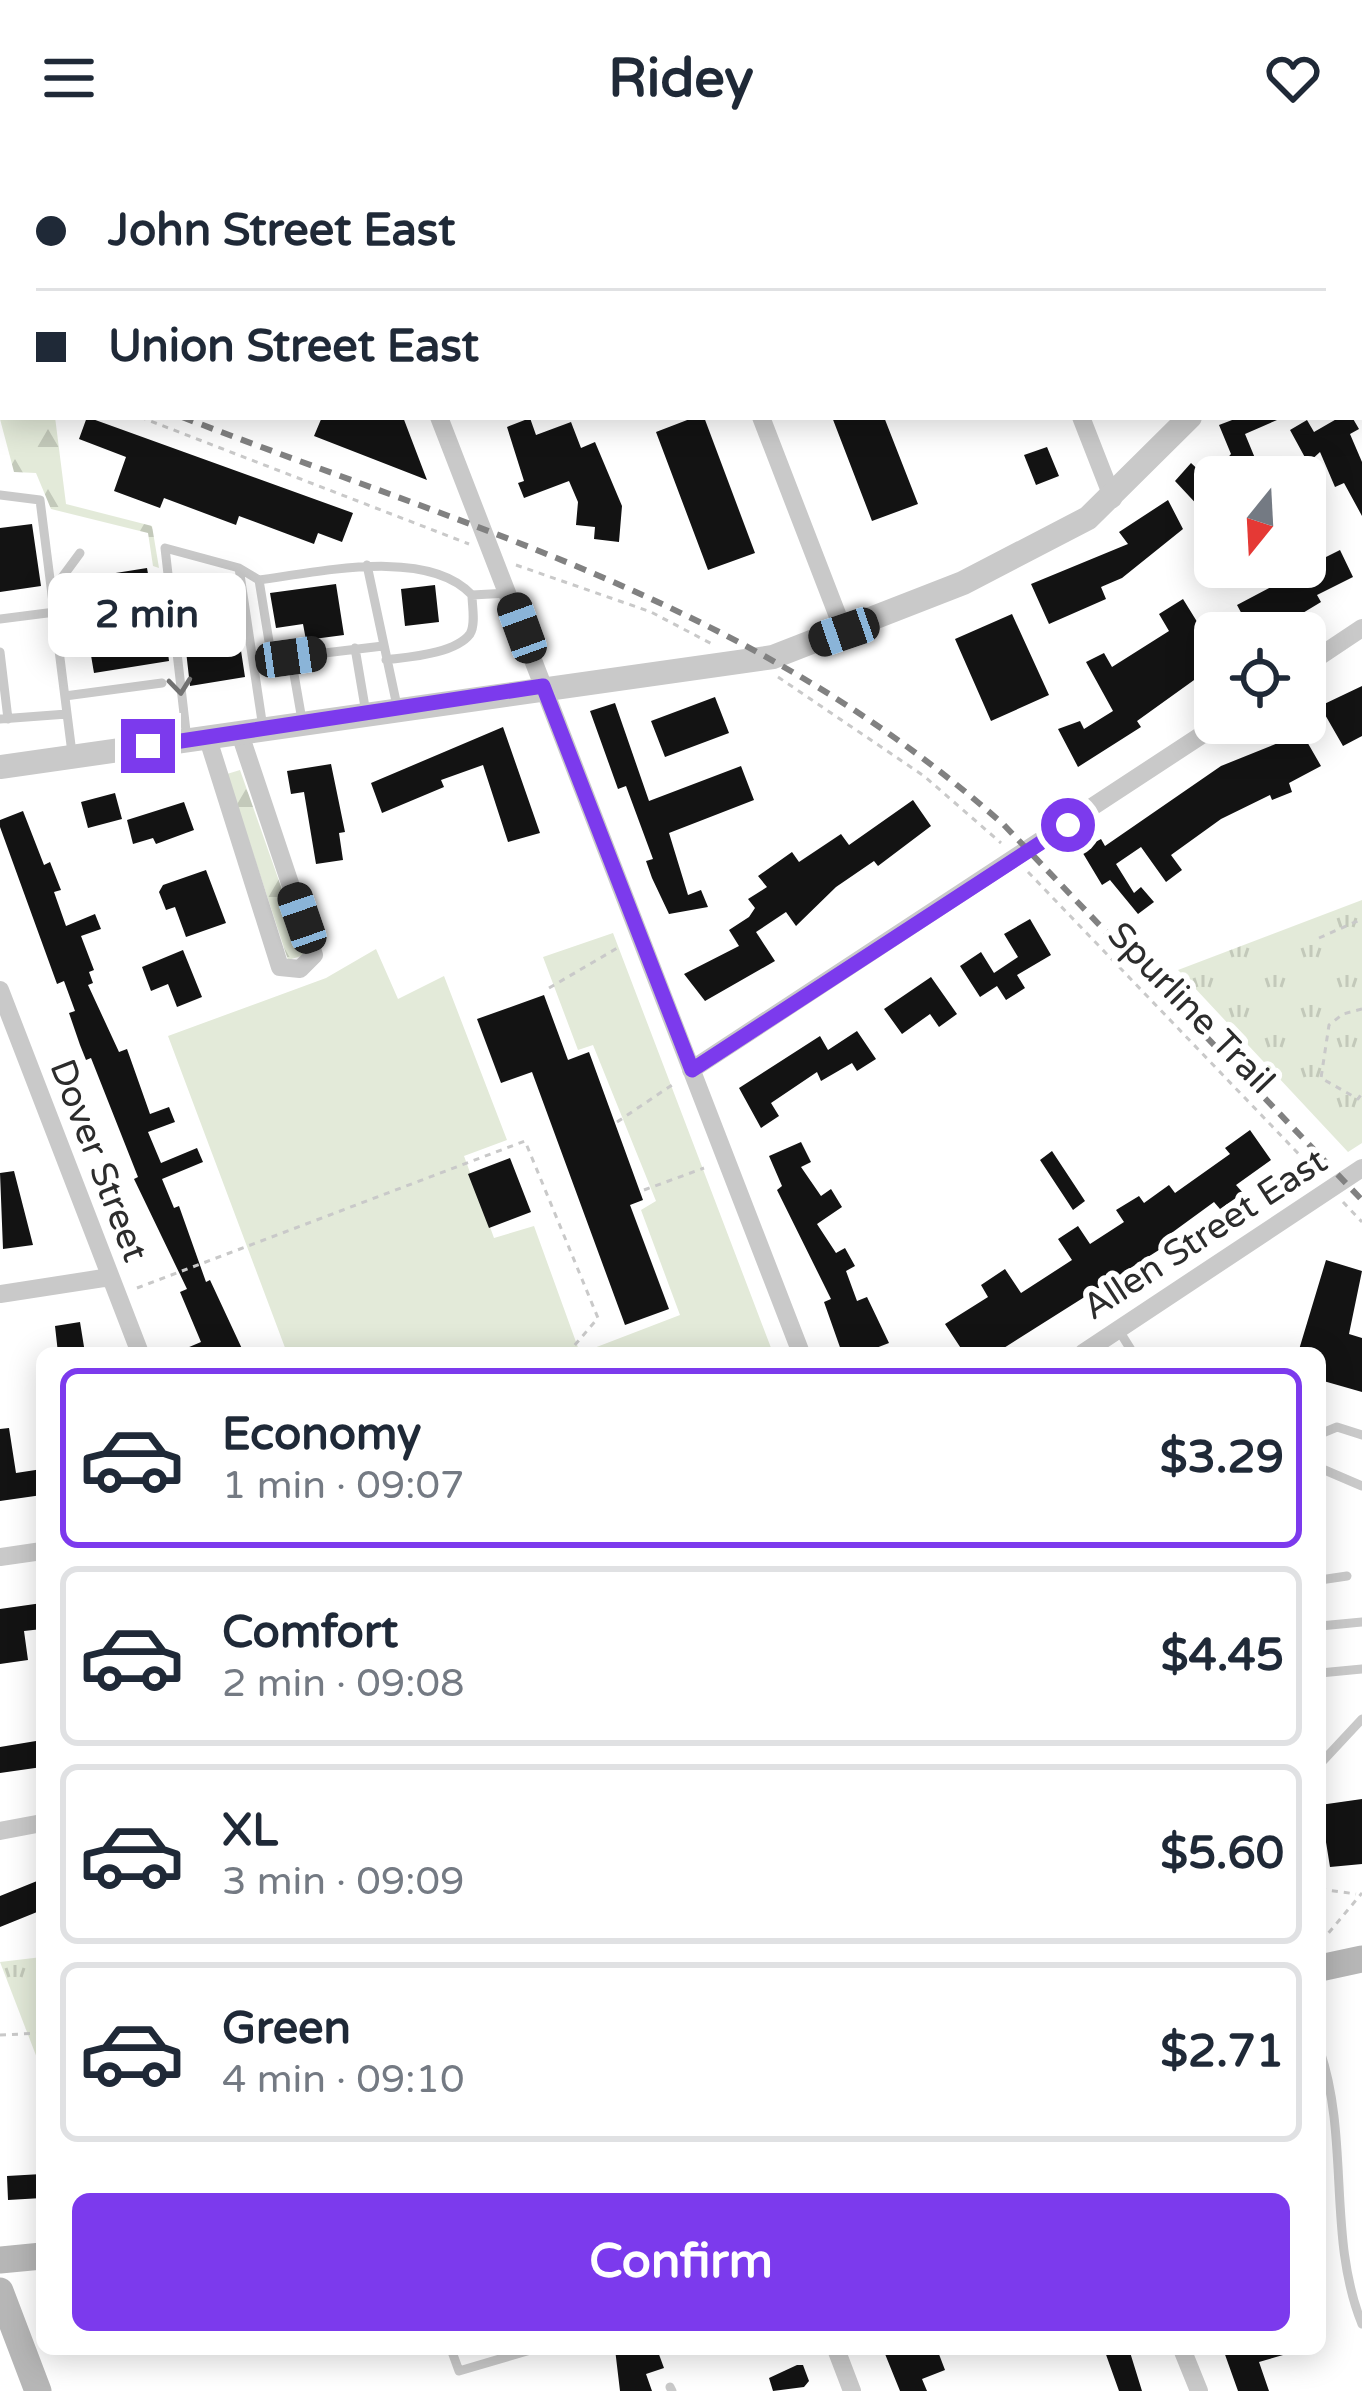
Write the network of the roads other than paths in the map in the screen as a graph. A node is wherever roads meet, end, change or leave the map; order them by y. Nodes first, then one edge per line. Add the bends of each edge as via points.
1 (440, 420) edge
2 (762, 420) edge
3 (1082, 420) edge
4 (1187, 420) edge
5 (0, 495) edge
6 (1113, 500) junction
7 (80, 553) dead end
8 (367, 565) junction
9 (239, 568) junction
10 (259, 580) junction
11 (52, 591) junction
12 (510, 593) junction
13 (472, 595) junction
14 (55, 612) junction
15 (0, 619) edge
16 (1362, 628) edge
17 (844, 632) junction
18 (383, 646) junction
19 (355, 649) junction
20 (0, 652) edge
21 (1326, 652) edge
22 (291, 657) junction
23 (386, 659) junction
24 (162, 683) dead end
25 (543, 686) junction
26 (65, 696) junction
27 (397, 708) junction
28 (365, 712) junction
29 (67, 714) junction
30 (4, 719) edge
31 (303, 722) junction
32 (251, 729) junction
33 (197, 738) junction
34 (1194, 740) edge
35 (72, 758) junction
36 (0, 767) edge
37 (0, 990) edge
38 (8, 1032) edge
39 (692, 1070) junction
40 (1362, 1168) edge
41 (110, 1277) junction
42 (0, 1294) edge
43 (1118, 1329) junction
44 (138, 1347) edge
45 (799, 1347) edge
46 (1092, 1347) edge
47 (1129, 1347) edge
48 (1326, 1431) edge
49 (1362, 1435) edge
50 (1326, 1471) edge
51 (1362, 1486) edge
52 (36, 1552) edge
53 (0, 1557) edge
54 (1346, 1576) dead end
55 (1326, 1579) edge
56 (1362, 1622) edge
57 (1326, 1625) edge
58 (1362, 1669) edge
59 (1326, 1672) edge
60 (1362, 1719) edge
61 (1326, 1758) edge
62 (36, 1824) edge
63 (0, 1831) edge
64 (1362, 1959) edge
65 (1326, 1966) edge
66 (1326, 2069) edge
67 (36, 2257) edge
68 (0, 2260) edge
69 (0, 2291) edge
70 (1362, 2324) edge
71 (453, 2355) edge
72 (514, 2355) edge
73 (838, 2355) edge
74 (1184, 2355) edge
75 (38, 2391) edge
76 (852, 2391) edge
77 (1199, 2391) edge

1 - 12 street
2 - 17 street
3 - 6 street
4 - 6 street
5 - 11 lane via 40,500
6 - 17 street via 1043,543
7 - 11 lane
8 - 10 lane
8 - 13 lane via 455,576
8 - 18 lane
9 - 10 lane
9 - 32 lane
9 -> 33 lane via 165,548
10 - 22 lane via 272,660
11 - 14 lane
12 - 13 lane
12 - 25 street
13 - 23 lane via 467,638
14 - 15 lane
14 - 26 lane
16 - 21 street
17 - 25 street via 772,657
18 - 19 lane
18 - 23 lane
19 - 22 lane
19 - 28 lane
20 - 30 lane
22 - 31 lane
23 - 27 lane
24 - 26 lane
25 - 27 street
25 - 39 street
26 - 29 lane
27 - 28 street
28 - 31 street
29 - 30 lane
29 - 35 lane
31 - 32 street
32 - 33 street
32 - 33 street via 314,956 300,969 280,967
33 - 35 street
34 - 39 street
35 - 36 street
37 - 38 street, Dover Street
38 - 41 street, Dover Street
39 - 45 street
40 - 43 street, Allen Street East
41 - 42 street
41 - 44 street, Dover Street
43 - 46 street, Allen Street East
43 - 47 lane
48 - 49 lane via 1337,1426
50 - 51 lane
52 - 53 street
54 - 55 lane
56 - 57 lane
58 - 59 lane
60 - 61 lane
62 - 63 street
64 - 65 main road
66 - 70 lane via 1336,2099 1347,2288
67 - 68 main road
69 - 75 main road
71 - 72 lane via 459,2371
73 - 76 street
74 - 77 street

